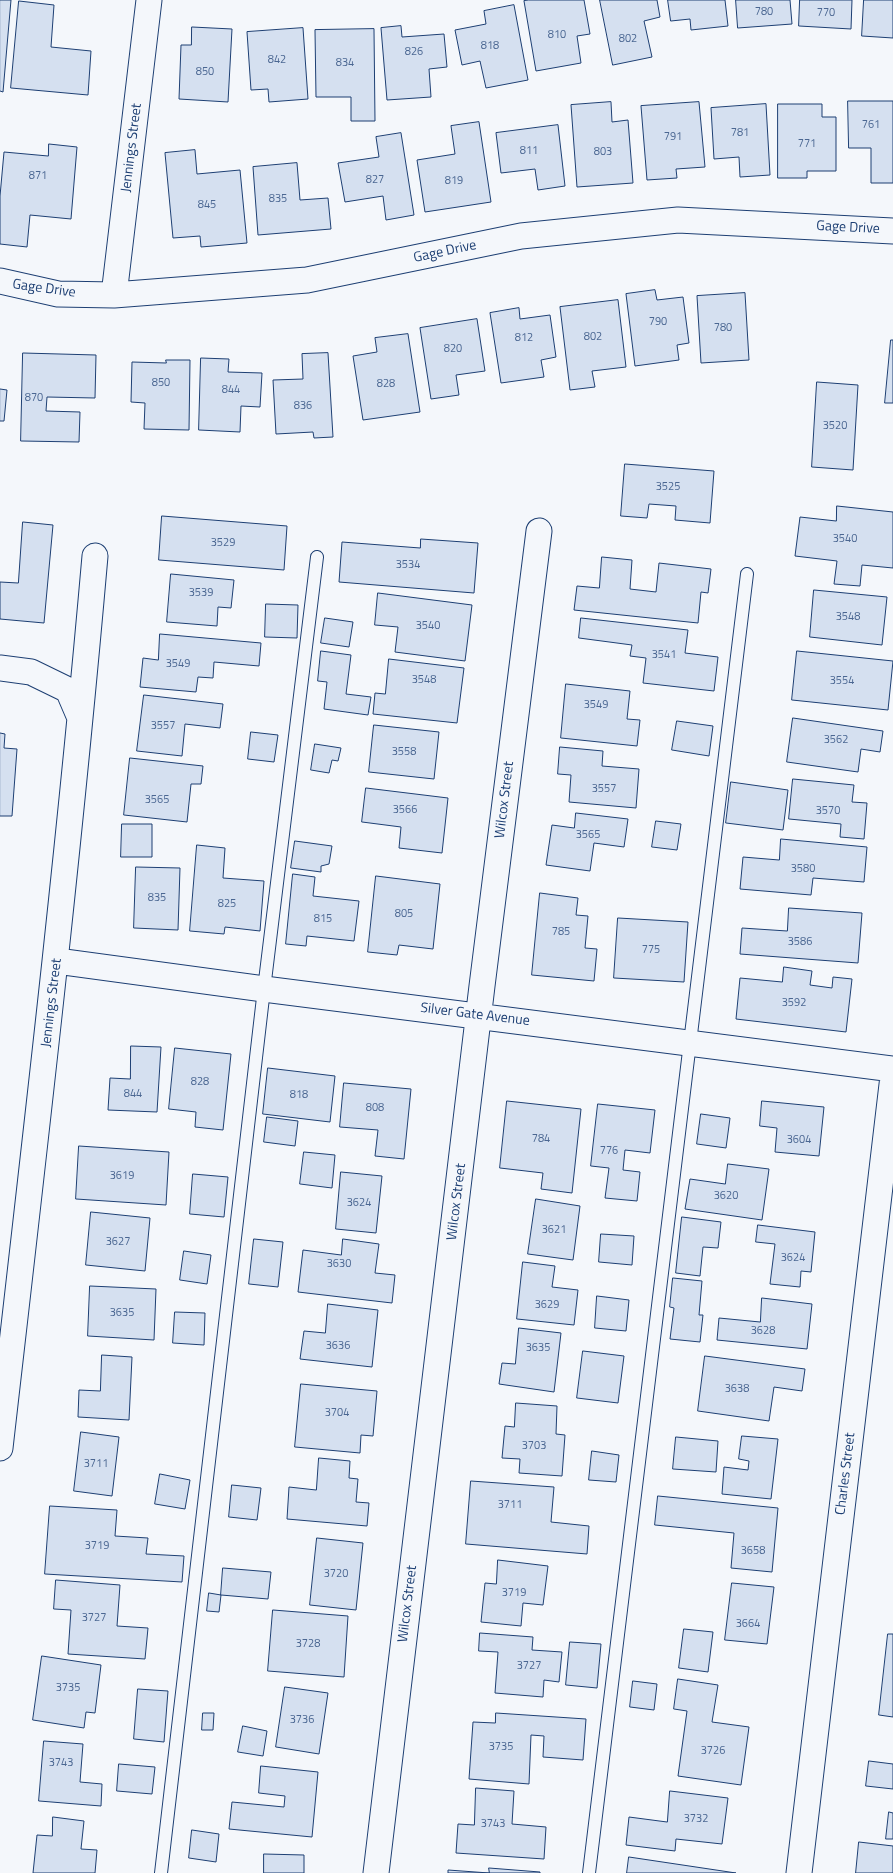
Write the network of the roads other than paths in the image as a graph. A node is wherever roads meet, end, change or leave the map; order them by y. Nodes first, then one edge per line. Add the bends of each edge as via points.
1 (150, 0) edge
2 (893, 231) edge
3 (0, 282) edge
4 (114, 295) junction
5 (539, 531) dead end
6 (95, 556) dead end
7 (317, 557) dead end
8 (747, 574) dead end
9 (0, 668) edge
10 (81, 720) junction
11 (57, 961) junction
12 (264, 989) junction
13 (478, 1016) junction
14 (689, 1042) junction
15 (893, 1069) edge
16 (893, 1076) edge
17 (0, 1448) edge
18 (161, 1873) edge
19 (376, 1873) edge
20 (589, 1873) edge
21 (800, 1873) edge

1 - 4 street, Jennings Street
2 - 4 street, Gage Drive via 678,220 520,236 307,280
3 - 4 street, Gage Drive via 58,294
5 - 13 street, Wilcox Street
6 - 10 street, Jennings Street
7 - 12 lane
8 - 14 lane
9 - 10 street via 31,672 68,690
10 - 11 street, Jennings Street
11 - 12 street, Silver Gate Avenue
11 - 17 street, Jennings Street
12 - 13 street, Silver Gate Avenue
12 - 18 lane
13 - 14 street, Silver Gate Avenue
13 - 19 street, Wilcox Street
14 - 15 street, Silver Gate Avenue
14 - 20 lane
16 - 21 street, Charles Street

